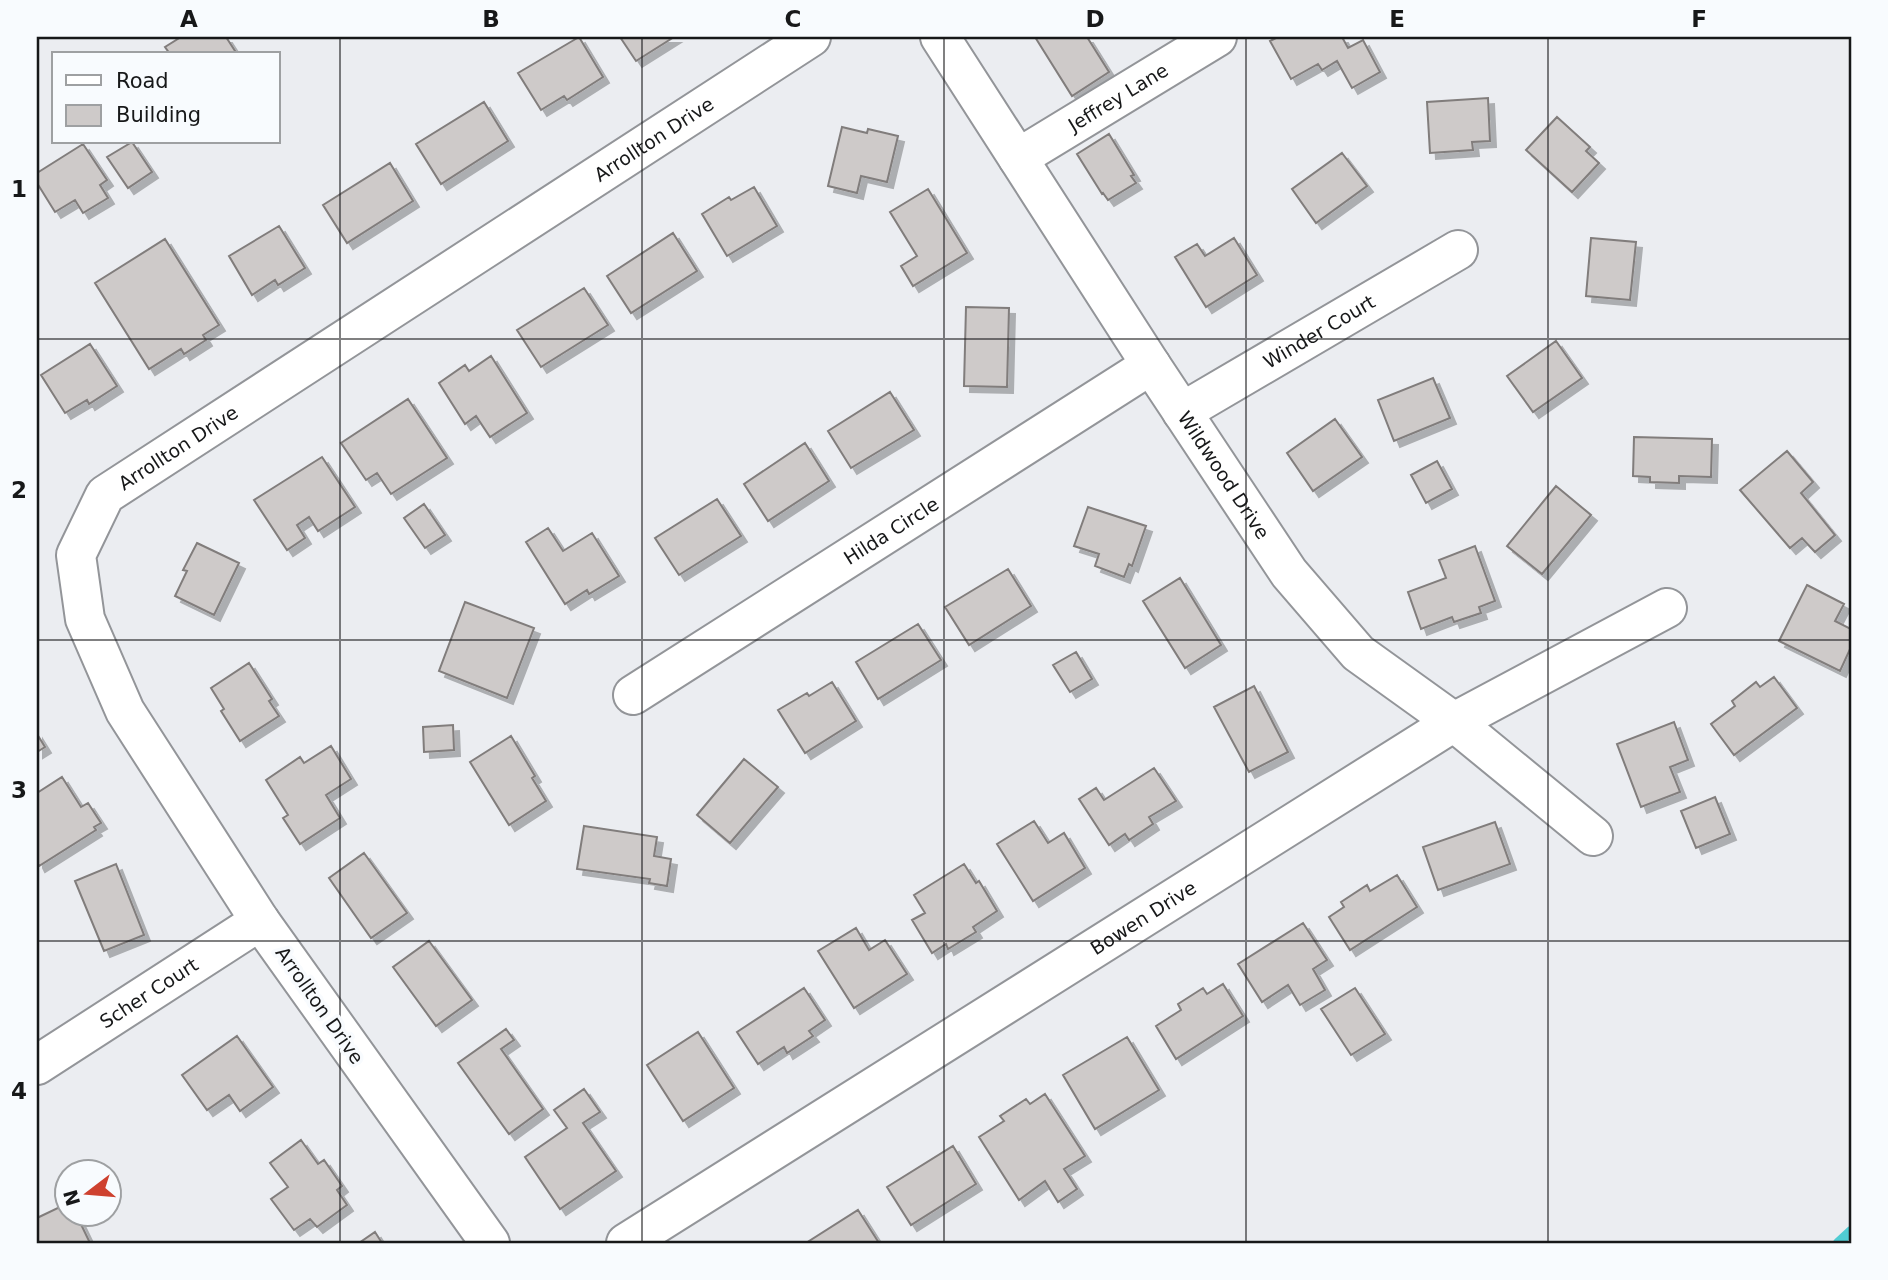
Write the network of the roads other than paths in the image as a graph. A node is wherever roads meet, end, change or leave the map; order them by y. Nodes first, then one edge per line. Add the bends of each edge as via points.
1 (811, 37) edge
2 (940, 37) edge
3 (1217, 37) edge
4 (1018, 158) junction
5 (1458, 250) dead end
6 (1150, 365) junction
7 (1182, 412) junction
8 (1667, 608) dead end
9 (633, 695) dead end
10 (1454, 722) junction
11 (1593, 836) dead end
12 (260, 921) junction
13 (37, 1065) edge
14 (490, 1243) edge
15 (626, 1243) edge

1 - 12 street, Arrollton Drive via 104,495 76,555 85,620 125,711
2 - 4 street, Wildwood Drive
3 - 4 street, Jeffrey Lane
4 - 6 street, Wildwood Drive
5 - 7 street, Winder Court
6 - 7 street, Wildwood Drive
6 - 9 street, Hilda Circle
7 - 10 street, Wildwood Drive via 1289,573 1358,653
8 - 10 street, Bowen Drive
10 - 11 street, Wildwood Drive
10 - 15 street, Bowen Drive
12 - 13 street, Scher Court
12 - 14 street, Arrollton Drive

